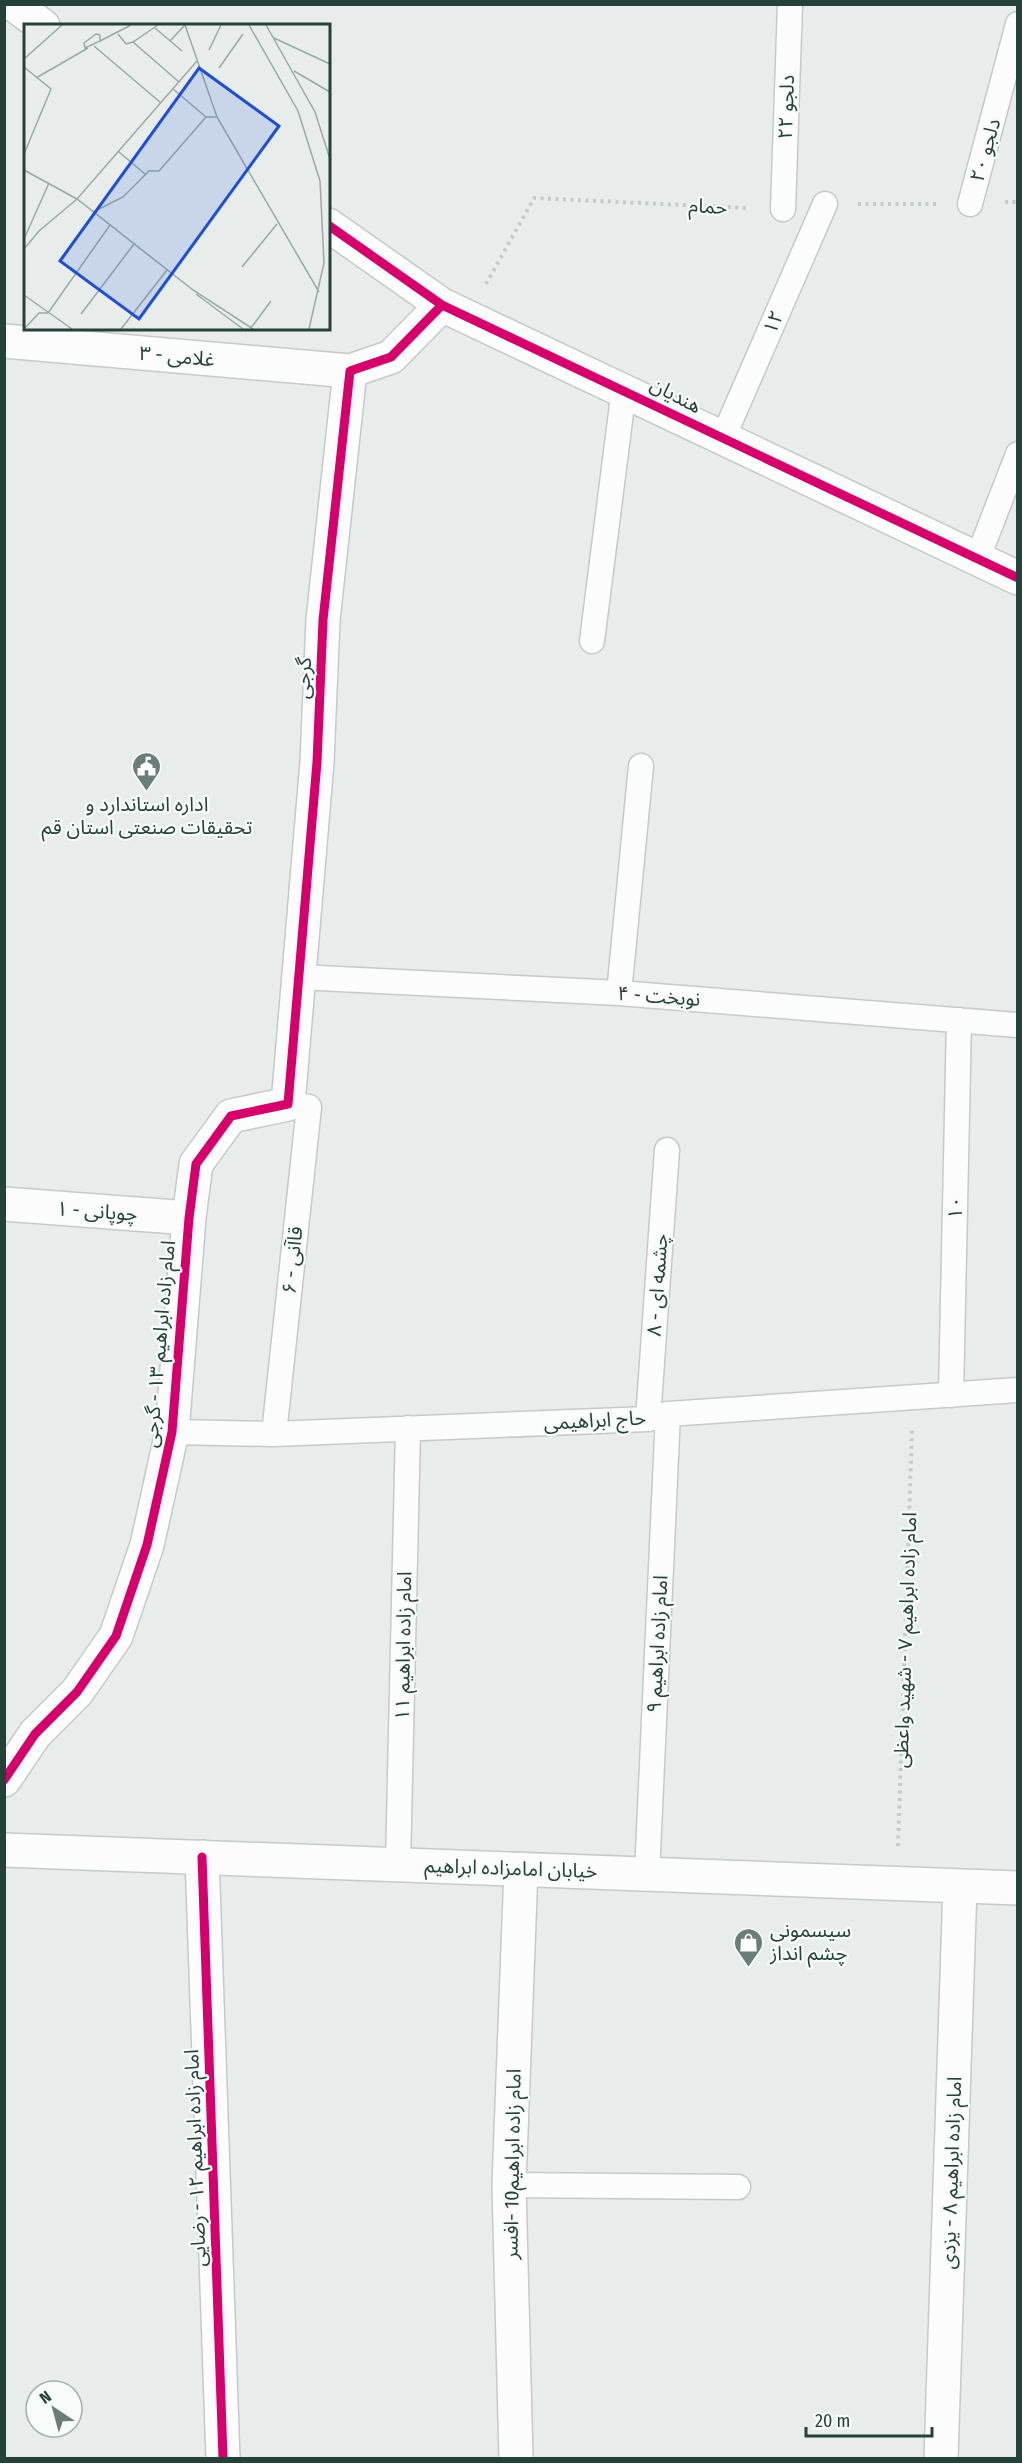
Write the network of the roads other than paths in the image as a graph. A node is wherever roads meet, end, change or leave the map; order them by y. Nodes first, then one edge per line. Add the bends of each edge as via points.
1 (13, 4) edge
2 (790, 4) edge
3 (40, 24) edge
4 (1017, 24) edge
5 (825, 204) road end
6 (970, 204) road end
7 (783, 209) road end
8 (330, 226) edge
9 (455, 310) junction
10 (4, 341) edge
11 (350, 370) junction
12 (624, 389) junction
13 (722, 440) junction
14 (1017, 454) edge
15 (977, 560) junction
16 (1017, 578) edge
17 (592, 641) dead end
18 (641, 766) dead end
19 (299, 977) junction
20 (619, 993) junction
21 (959, 1020) junction
22 (1017, 1025) edge
23 (288, 1104) junction
24 (667, 1150) dead end
25 (4, 1204) edge
26 (189, 1218) junction
27 (1017, 1390) edge
28 (951, 1395) junction
29 (658, 1417) junction
30 (408, 1428) junction
31 (172, 1432) junction
32 (274, 1434) junction
33 (4, 1780) edge
34 (4, 1850) edge
35 (202, 1857) junction
36 (398, 1864) junction
37 (521, 1869) junction
38 (647, 1874) junction
39 (960, 1887) junction
40 (1017, 1888) edge
41 (509, 2185) junction
42 (738, 2187) dead end
43 (223, 2458) edge
44 (516, 2458) edge
45 (942, 2458) edge

1 - 3 street
2 - 7 lane, دلجو ۲۲
4 - 6 lane, دلجو ۲۰
5 - 13 lane, ۱۲
8 - 9 street, هندیان
9 - 11 street via 391,357
9 - 12 street, هندیان
10 - 11 street, ۳ - غلامی
11 - 19 street, گرجی via 323,620 317,762
12 - 13 street, هندیان
12 - 17 lane
13 - 15 street, هندیان
14 - 15 lane
15 - 16 street, هندیان
18 - 20 lane
19 - 20 lane, ۴ - نوبخت
19 - 23 street, گرجی
20 - 21 lane, ۴ - نوبخت
21 - 22 lane, ۴ - نوبخت
21 - 28 lane, ۱۰
23 - 26 street, امام زاده ابراهیم ۱۳ - گرجی via 231,1116 196,1164
23 - 32 lane, ۶ - قاآنی via 309,1107
24 - 29 lane, ۸ - چشمه ای
25 - 26 street, ۱ - چوپانی
26 - 31 street, امام زاده ابراهیم ۱۳ - گرجی
27 - 28 lane, حاج ابراهیمی
28 - 29 lane, حاج ابراهیمی
29 - 30 lane, حاج ابراهیمی
29 - 38 lane, امام زاده ابراهيم ۹
30 - 32 lane, حاج ابراهیمی
30 - 36 lane, امام زاده ابراهیم ۱۱
31 - 32 lane, حاج ابراهیمی
31 - 33 street, امام زاده ابراهیم ۱۳ - گرجی via 147,1545 116,1636 77,1692 35,1734
34 - 35 street, خیابان امامزاده ابراهیم
35 - 36 street, خیابان امامزاده ابراهیم
35 - 43 street, امام زاده ابراهیم ۱۲ - رضایی
36 - 37 street, خیابان امامزاده ابراهیم
37 - 38 street, خیابان امامزاده ابراهیم
37 - 41 street, امام زاده ابراهیم10 -افسر
38 - 39 street, خیابان امامزاده ابراهیم
39 - 40 street, خیابان امامزاده ابراهیم
39 - 45 street, امام زاده ابراهیم ۸ - یزدی
41 - 42 lane
41 - 44 street, امام زاده ابراهیم10 -افسر

